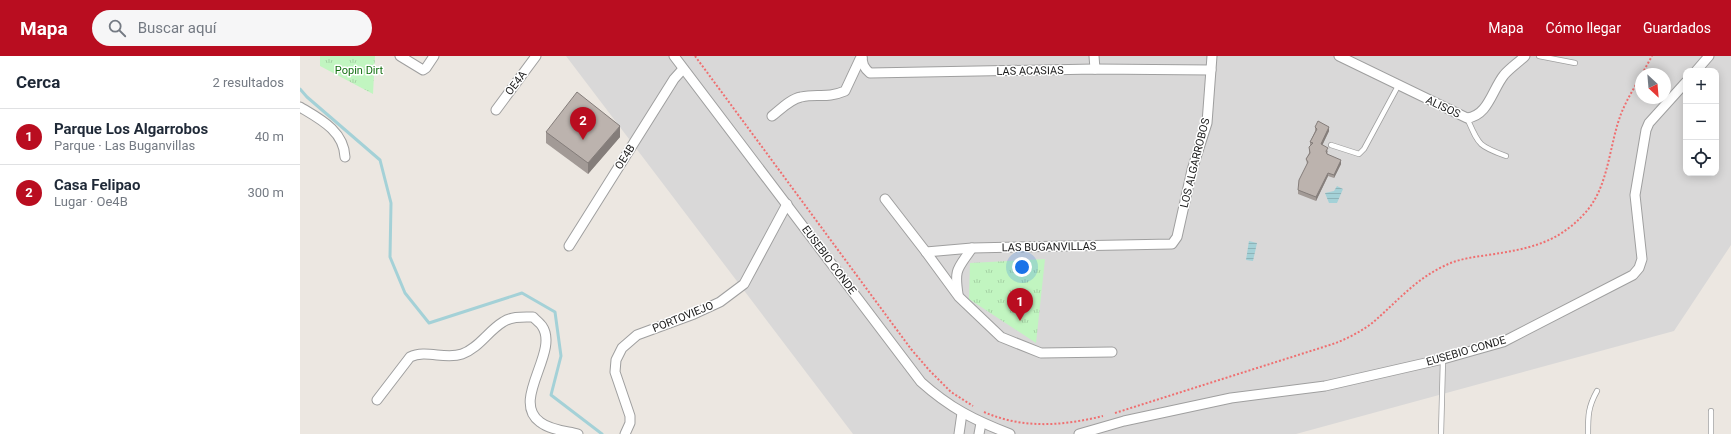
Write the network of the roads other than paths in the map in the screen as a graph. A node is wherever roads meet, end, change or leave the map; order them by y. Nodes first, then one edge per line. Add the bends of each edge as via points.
1 (400, 56) edge
2 (434, 56) edge
3 (536, 56) edge
4 (674, 56) edge
5 (1094, 56) edge
6 (1212, 56) edge
7 (1339, 56) edge
8 (1525, 56) edge
9 (1539, 56) edge
10 (1709, 56) edge
11 (862, 57) edge
12 (1575, 63) dead end
13 (1699, 68) edge
14 (683, 69) junction
15 (1095, 70) junction
16 (1211, 70) junction
17 (1683, 85) edge
18 (1398, 86) junction
19 (300, 107) edge
20 (496, 110) dead end
21 (772, 116) dead end
22 (1467, 118) junction
23 (1331, 145) dead end
24 (1506, 156) dead end
25 (345, 157) dead end
26 (885, 199) dead end
27 (786, 204) junction
28 (1172, 244) joint
29 (569, 246) dead end
30 (972, 248) junction
31 (926, 252) junction
32 (959, 297) junction
33 (1112, 352) dead end
34 (1444, 359) junction
35 (1597, 391) dead end
36 (377, 400) dead end
37 (1711, 411) dead end
38 (962, 413) junction
39 (981, 423) junction
40 (578, 434) edge
41 (625, 434) edge
42 (959, 434) edge
43 (979, 434) edge
44 (1010, 434) edge
45 (1079, 434) edge
46 (1441, 434) edge
47 (1588, 434) edge
48 (1711, 434) edge

1 - 2 street via 422,70
3 - 20 street, OE4A
4 - 14 street, EUSEBIO CONDE
5 - 15 street
6 - 16 street, LOS ALGARROBOS
7 - 18 street, ALISOS
8 - 22 street, ALISOS via 1505,74 1484,110 1475,117
9 - 12 lane
10 - 13 street
11 - 15 street, LAS ACASIAS via 864,68 870,73
11 - 21 street via 844,91 834,96 800,97
14 - 27 street, EUSEBIO CONDE
14 - 29 street, OE4B via 674,79
15 - 16 street, LAS ACASIAS
16 - 28 street, LOS ALGARROBOS via 1207,123 1192,170 1177,237
17 - 34 street, EUSEBIO CONDE via 1649,123 1646,130 1635,195 1642,259 1633,275 1503,342
18 - 22 street, ALISOS
18 - 23 lane via 1359,154
19 - 25 street via 329,126 339,137 345,146
22 - 24 lane via 1484,148
26 - 31 street
27 - 38 street, EUSEBIO CONDE via 921,382 941,400
27 - 41 street, PORTOVIEJO via 744,284 720,302 637,336 622,348 616,360 615,372 630,416
28 - 30 street, LAS BUGANVILLAS
30 - 31 street, LAS BUGANVILLAS
30 - 32 street via 955,276
31 - 32 street
32 - 33 street via 1001,337 1041,353
34 - 45 street, EUSEBIO CONDE via 1325,386 1231,398 1124,421
34 - 46 lane
35 - 47 lane via 1590,403
36 - 40 street via 410,357 418,354 462,354 472,349 503,321 517,317 533,317 542,326 546,336 545,348 530,394 533,413 538,422
37 - 48 lane
38 - 39 street, EUSEBIO CONDE
38 - 42 street
39 - 43 street
39 - 44 street, EUSEBIO CONDE

